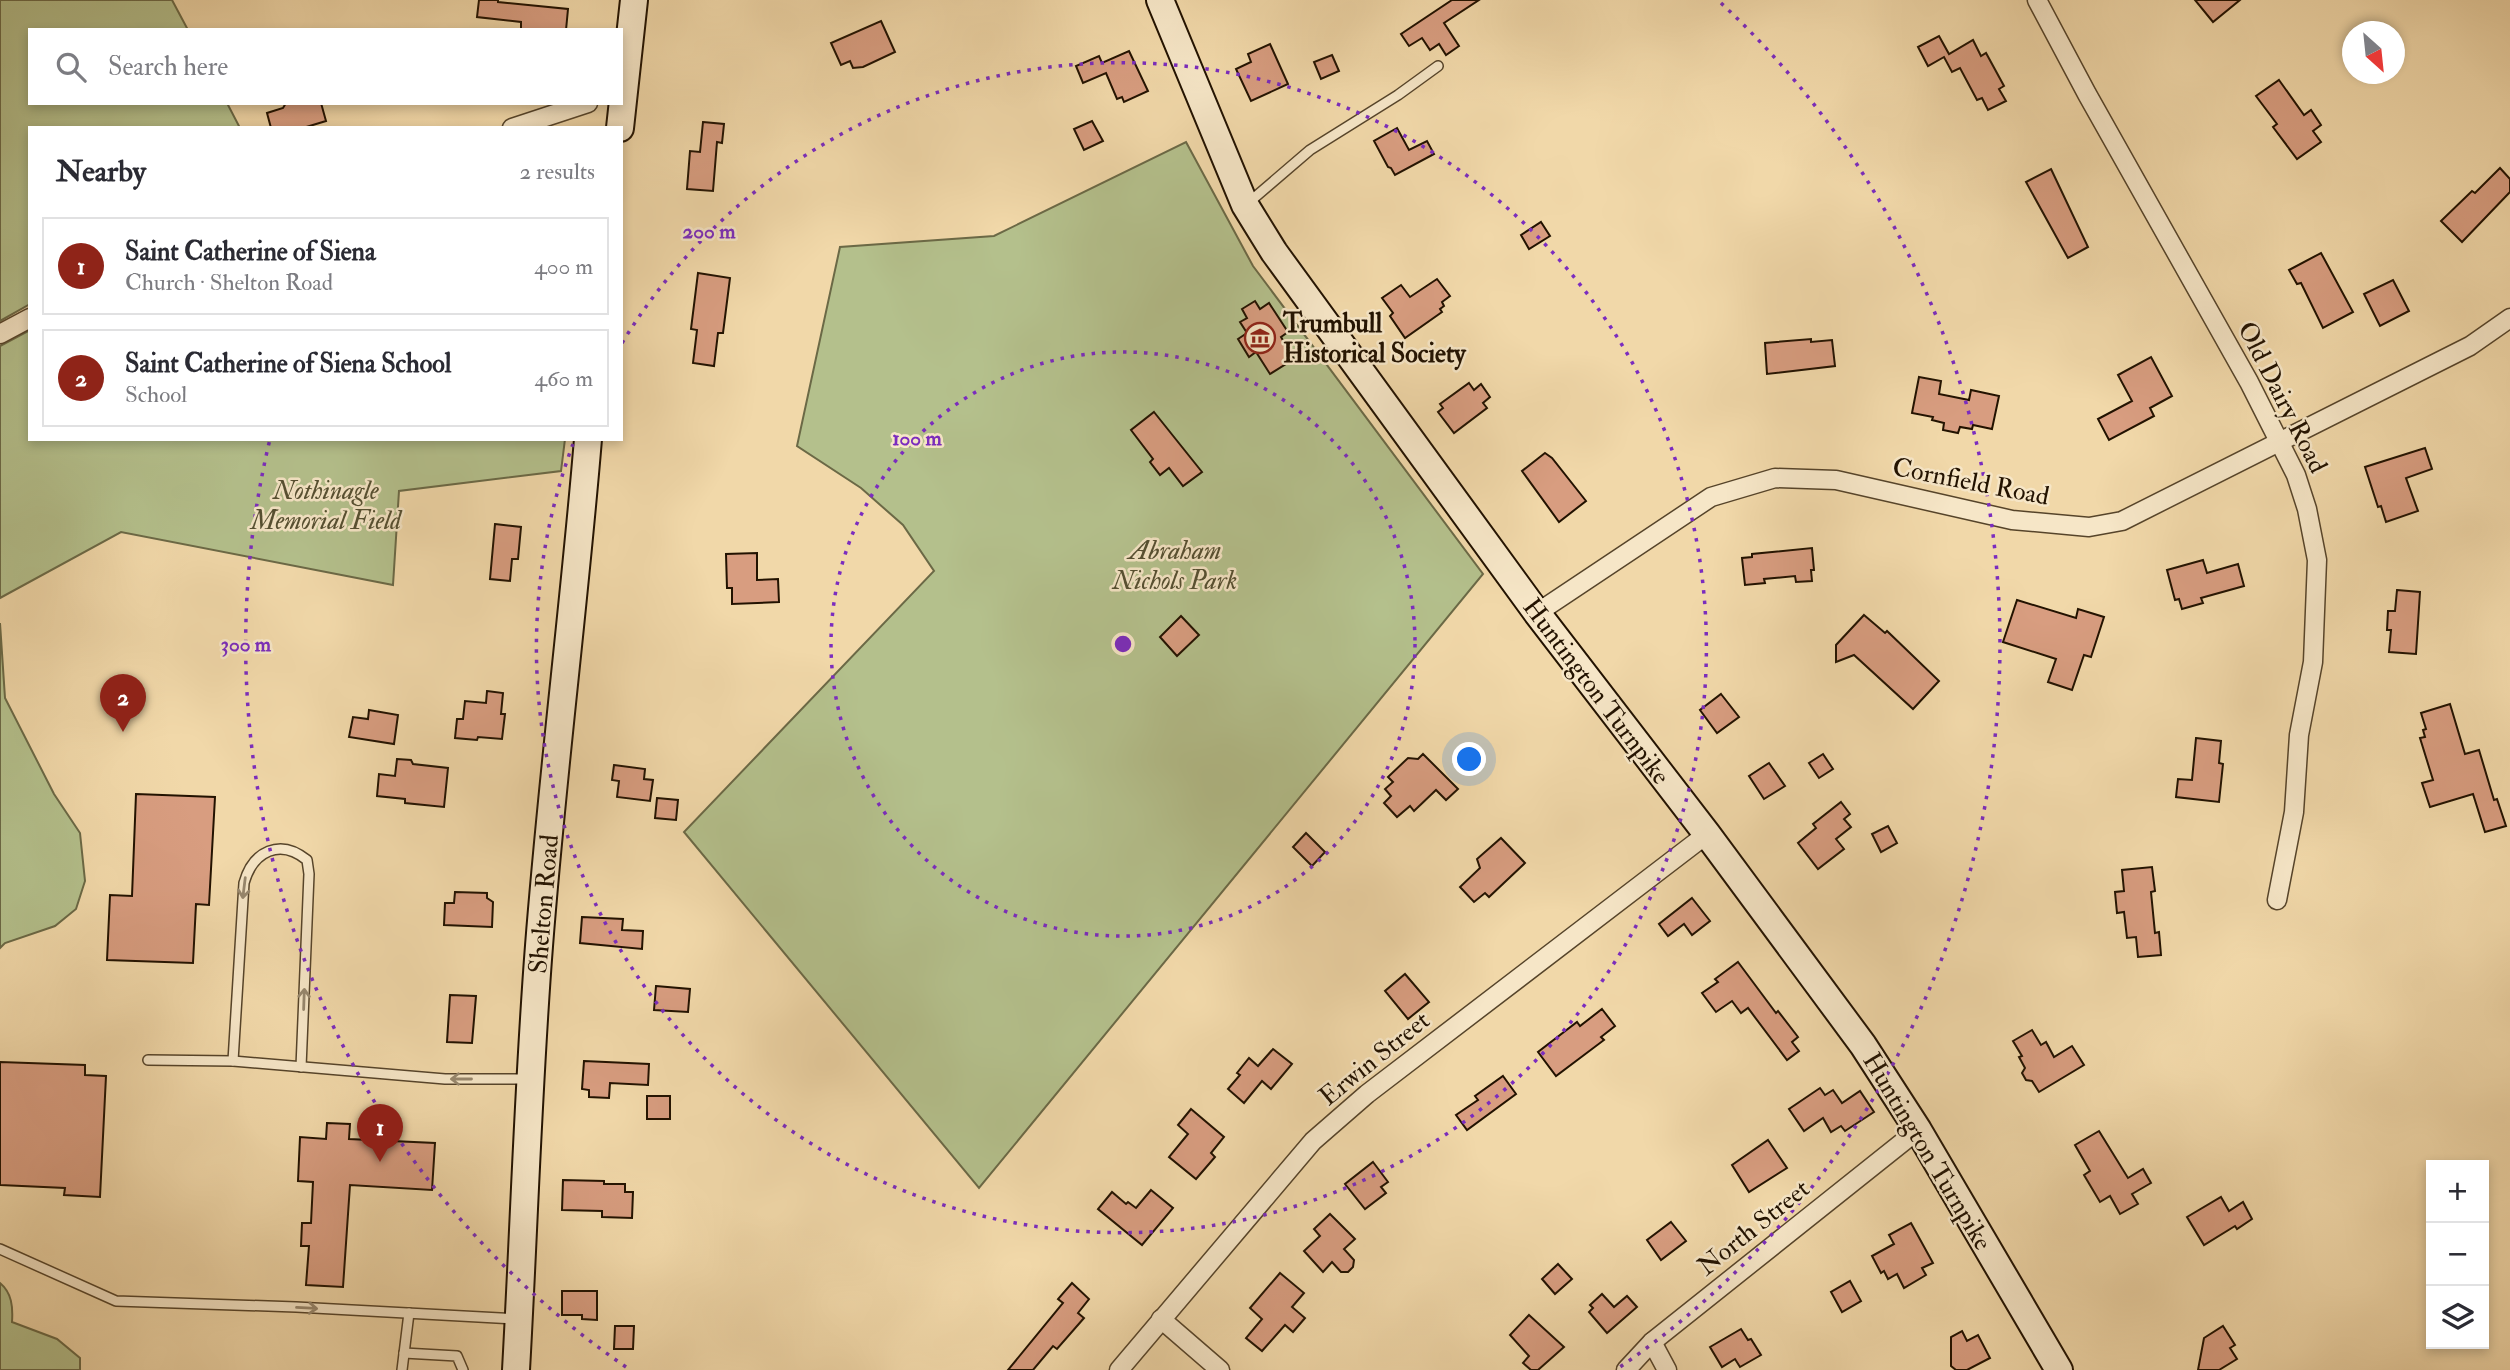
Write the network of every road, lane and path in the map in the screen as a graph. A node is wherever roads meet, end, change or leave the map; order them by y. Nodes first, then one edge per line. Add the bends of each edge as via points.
1 (634, 0) edge
2 (1160, 0) edge
3 (2038, 0) edge
4 (1438, 66) dead end
5 (623, 85) edge
6 (582, 105) edge
7 (621, 105) edge
8 (518, 126) edge
9 (620, 126) edge
10 (1245, 205) junction
11 (2510, 318) edge
12 (28, 319) edge
13 (0, 334) edge
14 (588, 441) edge
15 (2280, 443) junction
16 (1536, 613) junction
17 (1707, 834) junction
18 (2277, 901) dead end
19 (148, 1060) dead end
20 (233, 1061) junction
21 (301, 1067) junction
22 (530, 1079) junction
23 (1918, 1130) junction
24 (0, 1249) edge
25 (409, 1313) junction
26 (519, 1319) junction
27 (1161, 1319) junction
28 (1652, 1342) junction
29 (404, 1353) junction
30 (402, 1370) edge
31 (463, 1370) edge
32 (516, 1370) edge
33 (1119, 1370) edge
34 (1220, 1370) edge
35 (1626, 1370) edge
36 (1667, 1370) edge
37 (2059, 1370) edge

1 - 5 main road
2 - 10 main road, Huntington Turnpike
3 - 15 street, Old Dairy Road
4 - 10 lane via 1310,150
6 - 8 street
7 - 9 main road
10 - 16 main road, Huntington Turnpike via 1274,252
11 - 15 street, Cornfield Road via 2470,346
12 - 13 street
14 - 22 main road, Shelton Road
15 - 16 street, Cornfield Road via 2122,521 2089,527 2012,520 1836,480 1775,478 1711,496
15 - 18 street, Old Dairy Road via 2297,475 2317,560 2312,662 2299,735 2294,812
16 - 17 main road, Huntington Turnpike
17 - 23 main road, Huntington Turnpike via 1821,985
17 - 27 street, Erwin Street via 1367,1094 1313,1142
19 - 20 lane
20 - 21 lane
21 -> 20 lane via 309,874 306,860 288,849 258,857 244,883
22 -> 21 lane via 445,1079
22 - 26 main road, Shelton Road
23 - 28 street, North Street
23 - 37 main road, Huntington Turnpike
24 -> 25 lane via 116,1301
25 - 26 lane
25 - 29 lane
26 - 32 main road, Shelton Road
27 - 33 street, Erwin Street
27 - 34 street
28 - 35 street, North Street
28 - 36 street
29 - 30 lane
29 - 31 lane via 457,1356

